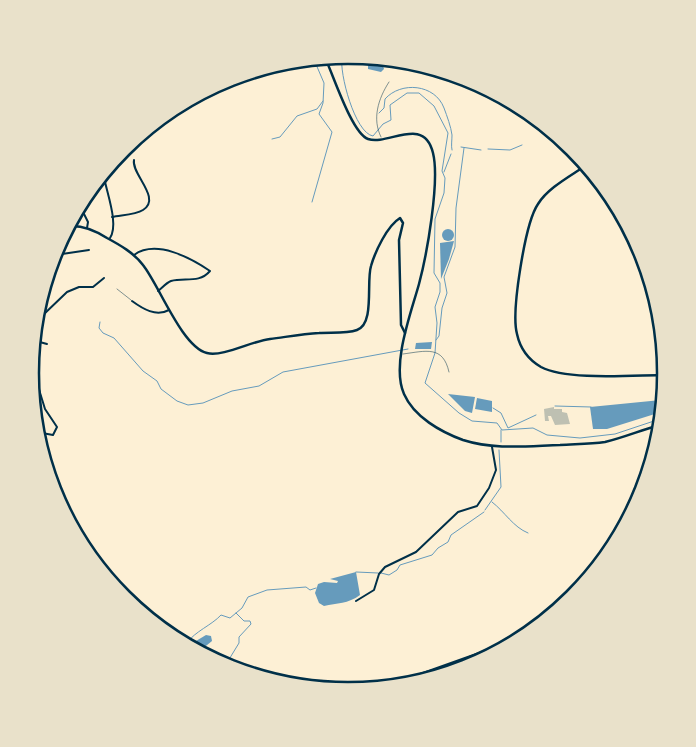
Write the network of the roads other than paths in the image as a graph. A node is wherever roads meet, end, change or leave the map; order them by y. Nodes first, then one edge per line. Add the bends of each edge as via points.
1 (328, 65) edge
2 (389, 82) dead end
3 (382, 139) junction
4 (134, 160) dead end
5 (580, 169) edge
6 (105, 182) edge
7 (84, 213) edge
8 (112, 217) junction
9 (76, 227) edge
10 (87, 228) junction
11 (110, 239) junction
12 (89, 250) dead end
13 (62, 254) edge
14 (134, 255) junction
15 (104, 278) dead end
16 (117, 289) dead end
17 (158, 291) junction
18 (132, 301) joint
19 (169, 310) junction
20 (45, 313) edge
21 (405, 333) junction
22 (40, 342) edge
23 (47, 344) dead end
24 (401, 354) junction
25 (449, 372) dead end
26 (657, 375) edge
27 (39, 387) edge
28 (652, 427) edge
29 (45, 435) edge
30 (492, 447) junction
31 (356, 602) dead end
32 (479, 654) edge
33 (425, 673) edge

1 - 3 main road via 357,130 367,139
2 - 3 lane via 379,105 377,130
3 - 21 main road via 406,133 420,136 430,146 435,165 422,271
4 - 8 street via 134,168 149,197 148,204 142,210
5 - 26 main road via 546,195 530,218 516,306 519,341 533,361 555,372
6 - 8 street
7 - 10 street
8 - 11 street
9 - 10 main road
10 - 11 main road
11 - 14 main road
12 - 13 street
14 - 17 main road via 148,271
14 - 17 street via 164,249 210,271 190,281 172,281
15 - 20 street via 93,287 79,287 67,292
16 - 18 lane
17 - 19 main road
18 - 19 street via 151,312
19 - 21 main road via 198,350 211,354 259,340 357,330 366,320 370,268 400,218 403,223 399,240 401,325
21 - 24 main road
22 - 23 street
24 - 25 lane via 435,353 445,357
24 - 30 main road via 404,394 420,414 448,434
27 - 29 street via 45,409 57,427 53,435
28 - 30 main road via 599,442
30 - 31 street via 496,466 494,477 477,506 458,512 419,549 384,567 375,588
32 - 33 highway

